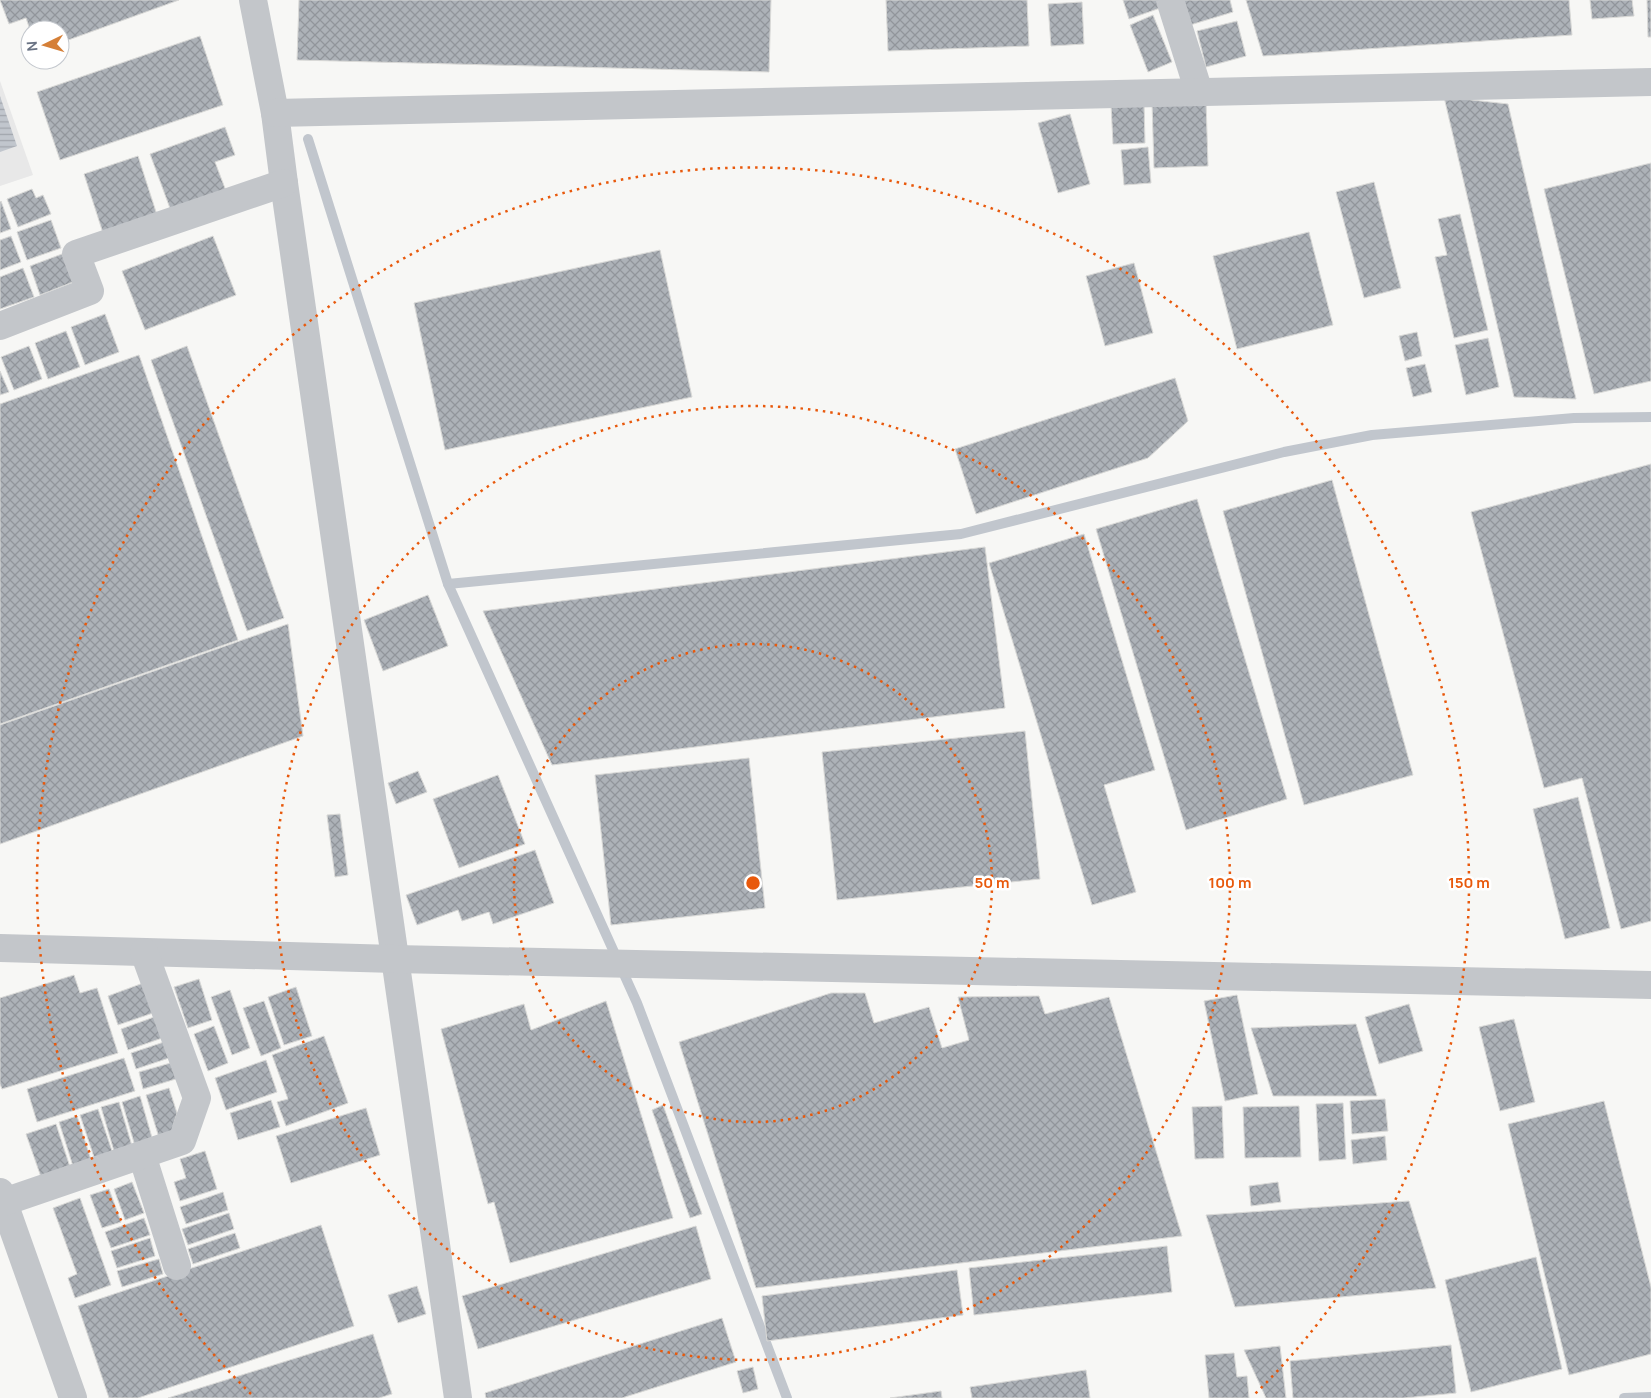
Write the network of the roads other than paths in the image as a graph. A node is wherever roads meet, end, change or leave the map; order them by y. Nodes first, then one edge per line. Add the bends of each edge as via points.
1 (253, 0) edge
2 (1170, 0) edge
3 (1651, 82) edge
4 (1200, 92) junction
5 (275, 113) junction
6 (284, 183) junction
7 (0, 326) edge
8 (0, 948) edge
9 (144, 952) junction
10 (395, 959) junction
11 (1651, 985) edge
12 (142, 1155) junction
13 (2, 1197) edge
14 (177, 1266) dead end
15 (73, 1398) edge
16 (458, 1398) edge

1 - 5 street
2 - 4 street
3 - 4 street
4 - 5 street
5 - 6 street
6 - 7 street via 76,254 90,291
6 - 10 street
8 - 9 street
9 - 10 street
9 - 12 street via 197,1098 182,1141
10 - 11 street
10 - 16 street
12 - 13 street
12 - 14 street
13 - 15 street

